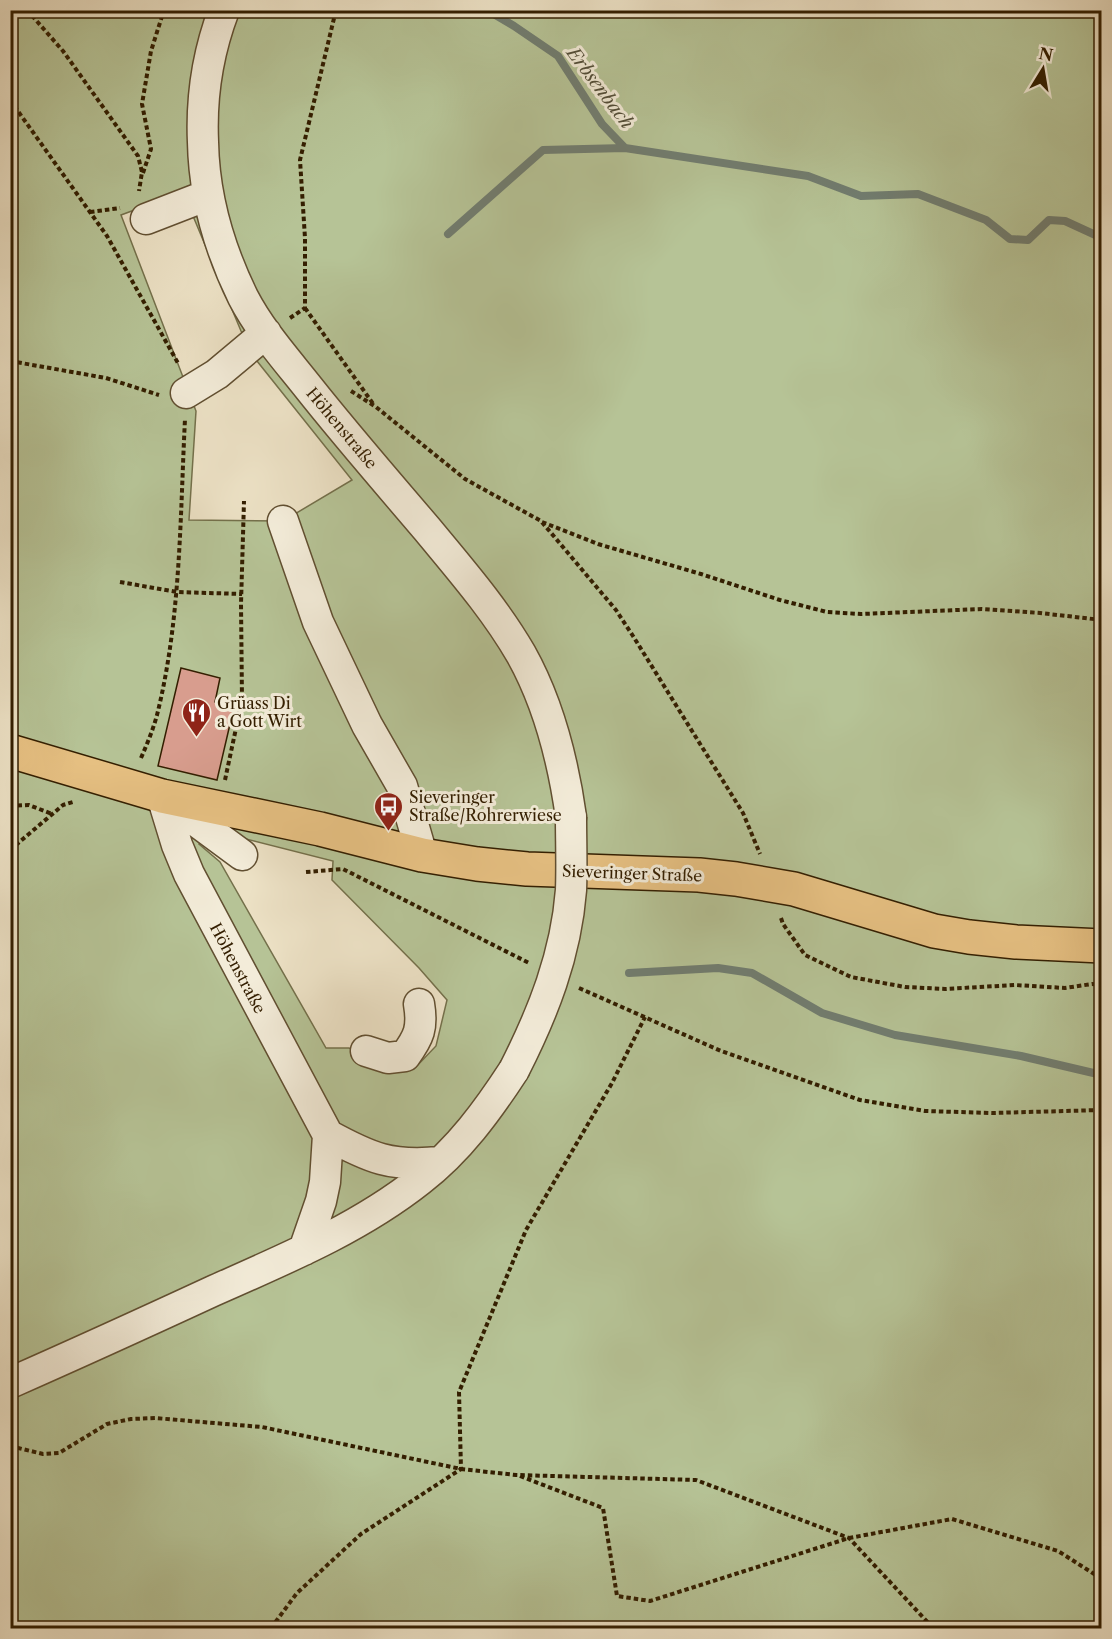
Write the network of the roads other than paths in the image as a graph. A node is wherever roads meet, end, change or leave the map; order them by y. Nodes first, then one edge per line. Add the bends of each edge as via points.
1 (224, 10) edge
2 (208, 195) junction
3 (142, 208) road end
4 (266, 333) junction
5 (174, 394) road end
6 (284, 521) dead end
7 (10, 751) edge
8 (162, 796) junction
9 (242, 855) dead end
10 (422, 855) junction
11 (1101, 946) edge
12 (419, 1004) dead end
13 (366, 1051) dead end
14 (328, 1135) junction
15 (440, 1162) junction
16 (304, 1250) junction
17 (10, 1383) edge

1 - 2 street, Höhenstraße via 204,96 203,146
2 - 3 street
2 - 4 street, Höhenstraße via 232,273
4 - 5 street via 217,374
4 - 15 street, Höhenstraße, bridge via 465,574 503,626 530,672 562,764 570,816 570,893 563,943 542,1012 495,1100
6 - 10 street via 318,622 367,725 402,786
7 - 8 main road, Sieveringer Straße
8 - 9 street
8 - 10 main road, Sieveringer Straße
8 - 14 street, Höhenstraße via 189,874
10 - 11 main road, Sieveringer Straße via 527,869 699,875 770,884 934,931 1016,942
12 - 13 street via 422,1022 417,1040 405,1056 388,1058
14 - 15 street via 373,1158 396,1164
14 - 16 street via 325,1182
15 - 16 street via 372,1214
16 - 17 street

